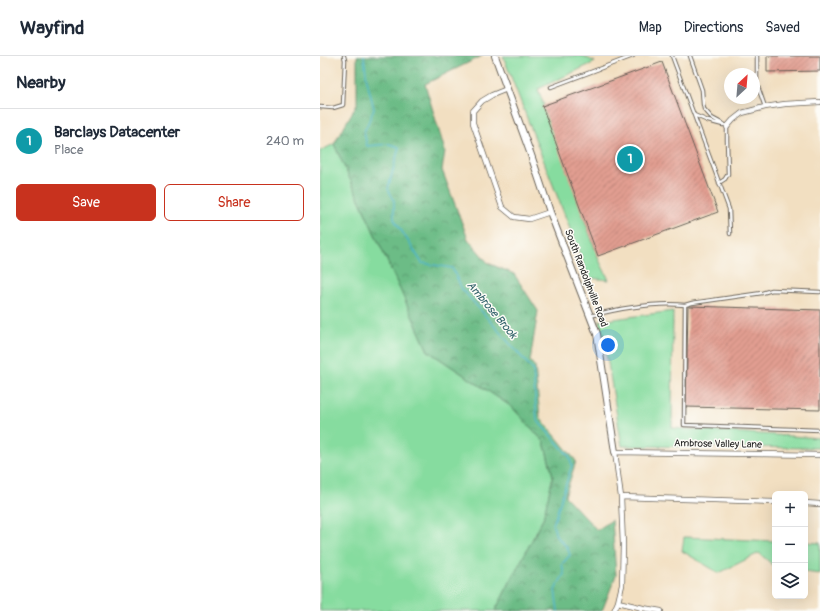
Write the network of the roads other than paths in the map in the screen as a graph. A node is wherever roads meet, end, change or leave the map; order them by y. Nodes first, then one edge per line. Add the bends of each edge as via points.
1 (344, 56) edge
2 (495, 56) edge
3 (633, 56) edge
4 (672, 56) edge
5 (690, 56) edge
6 (757, 56) edge
7 (551, 87) dead end
8 (507, 89) junction
9 (820, 102) edge
10 (765, 107) junction
11 (320, 108) edge
12 (693, 115) junction
13 (728, 127) junction
14 (719, 183) junction
15 (550, 212) junction
16 (730, 234) dead end
17 (820, 292) edge
18 (685, 305) junction
19 (590, 316) junction
20 (820, 430) edge
21 (615, 452) junction
22 (820, 455) edge
23 (621, 497) junction
24 (772, 502) edge
25 (808, 503) edge
26 (820, 504) edge
27 (618, 602) junction
28 (614, 611) edge
29 (661, 611) edge

1 - 11 lane via 343,104 333,108
2 - 8 street, South Randolphville Road
3 - 7 lane
4 - 12 lane
5 - 13 lane via 702,90 704,109 712,118
6 - 10 lane via 757,84
8 - 15 street, South Randolphville Road
8 - 15 street via 492,95 472,110 473,124 502,207 514,217 529,219
9 - 10 street
10 - 13 street via 742,113
12 - 13 lane
12 - 14 lane
13 - 14 lane via 728,174 726,179
14 - 16 lane via 729,209
15 - 19 street, South Randolphville Road
17 - 18 lane via 772,290
18 - 19 lane via 662,304 624,308
18 - 20 lane via 684,425
19 - 21 street, South Randolphville Road via 597,334
21 - 22 street, Ambrose Valley Lane
21 - 23 street, South Randolphville Road
23 - 24 street
23 - 27 street, South Randolphville Road via 622,585
25 - 26 street
27 - 28 street, South Randolphville Road
27 - 29 street

